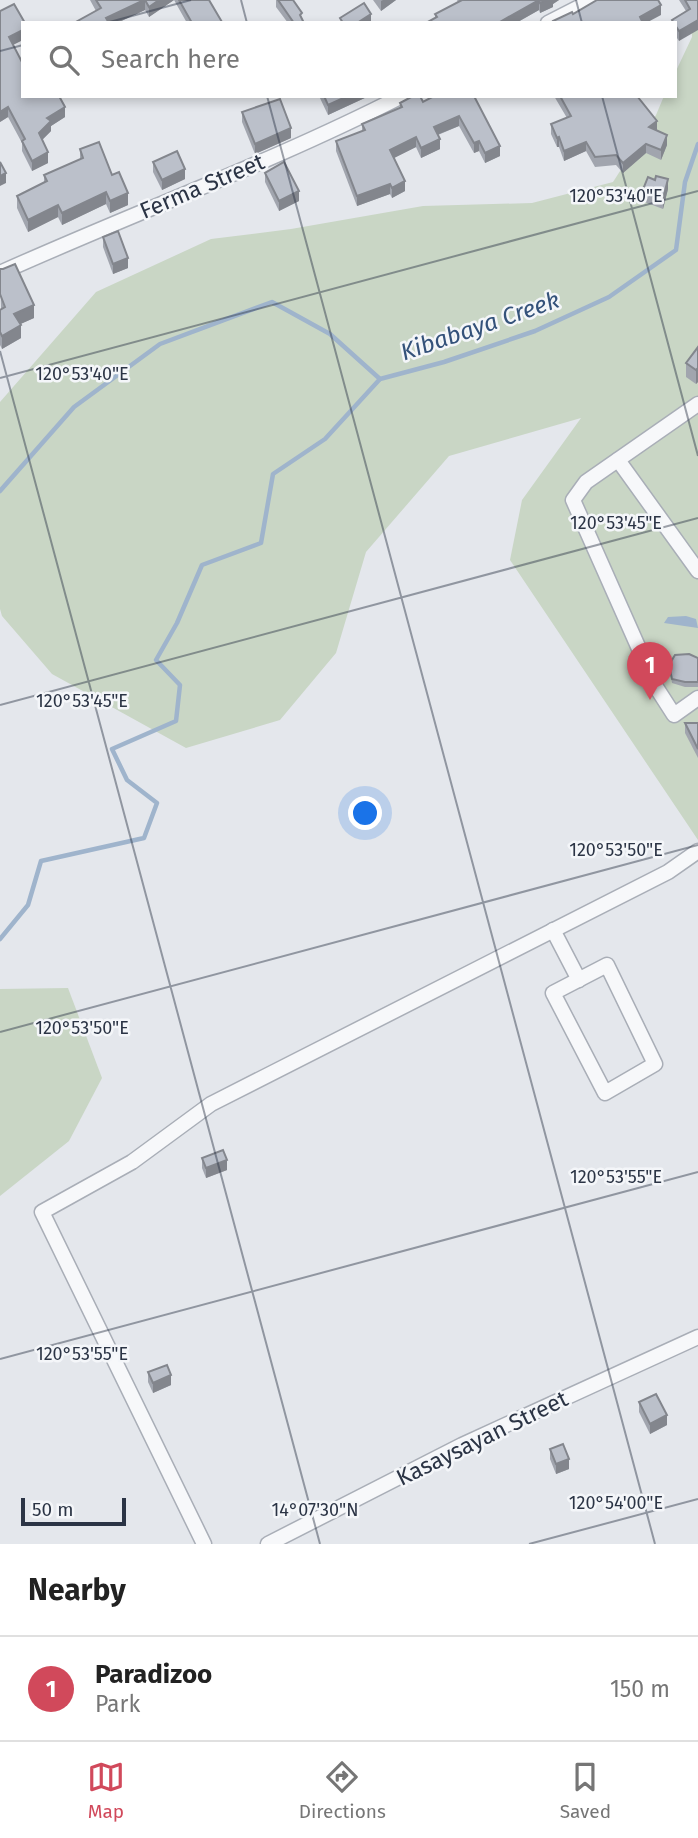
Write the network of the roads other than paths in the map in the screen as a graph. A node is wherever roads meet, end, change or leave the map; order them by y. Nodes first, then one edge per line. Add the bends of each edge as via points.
1 (593, 0) edge
2 (552, 21) edge
3 (398, 98) edge
4 (0, 273) edge
5 (698, 404) edge
6 (618, 460) junction
7 (695, 561) edge
8 (698, 698) edge
9 (698, 851) edge
10 (554, 930) junction
11 (579, 980) junction
12 (698, 1337) edge
13 (204, 1544) edge
14 (268, 1544) edge

1 - 2 street
3 - 4 street, Ferma Street via 246,169
5 - 6 street
6 - 7 street
6 - 8 street via 586,482 573,500 656,687 674,715
9 - 10 street via 668,872
10 - 11 street
10 - 13 street via 211,1104 132,1162 42,1212
11 - 11 street via 553,993 604,1093 655,1064 607,965
12 - 14 street, Kasaysayan Street via 462,1445

